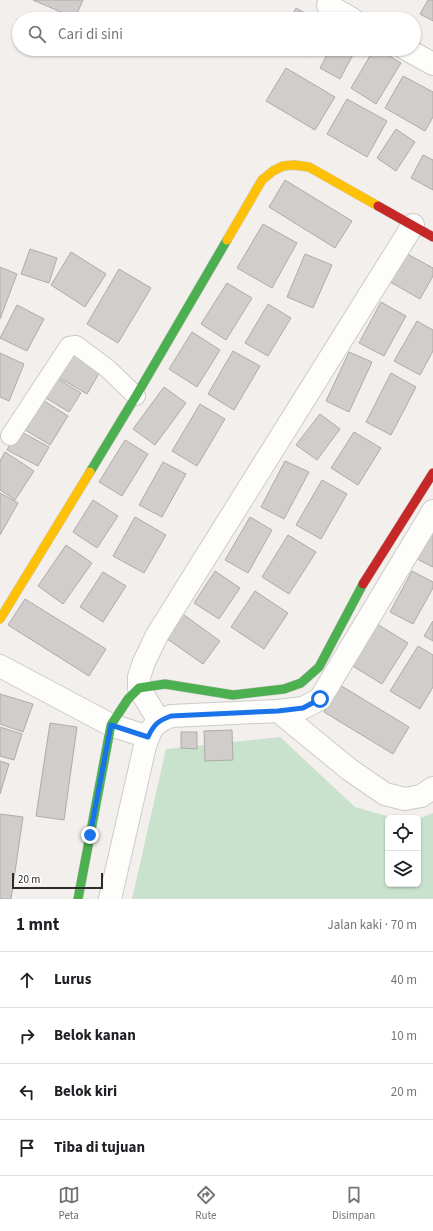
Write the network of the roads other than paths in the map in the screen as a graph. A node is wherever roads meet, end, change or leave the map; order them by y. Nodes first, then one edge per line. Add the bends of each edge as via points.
1 (328, 5) dead end
2 (340, 12) edge
3 (419, 56) edge
4 (433, 64) edge
5 (413, 225) junction
6 (433, 237) edge
7 (136, 396) junction
8 (10, 436) dead end
9 (433, 473) edge
10 (433, 511) edge
11 (0, 619) edge
12 (0, 666) edge
13 (139, 688) junction
14 (278, 711) junction
15 (111, 725) junction
16 (154, 729) junction
17 (433, 788) edge
18 (78, 899) edge
19 (110, 899) edge

1 - 2 street
3 - 4 street
5 - 6 street
5 - 7 street via 308,167 294,164 270,172 262,180
5 - 13 street via 157,635 144,662 139,677
7 - 8 lane via 107,368 76,346 69,346
7 - 11 street
9 - 13 street via 362,586 318,667 301,683 284,689 233,695 165,684
10 - 14 street via 320,699 303,708
12 - 15 street
13 - 15 street via 128,699
13 - 16 street
14 - 16 street via 171,716
14 - 17 street via 350,770 385,794 405,799 421,796
15 - 16 street
15 - 18 street
16 - 19 street via 145,746

